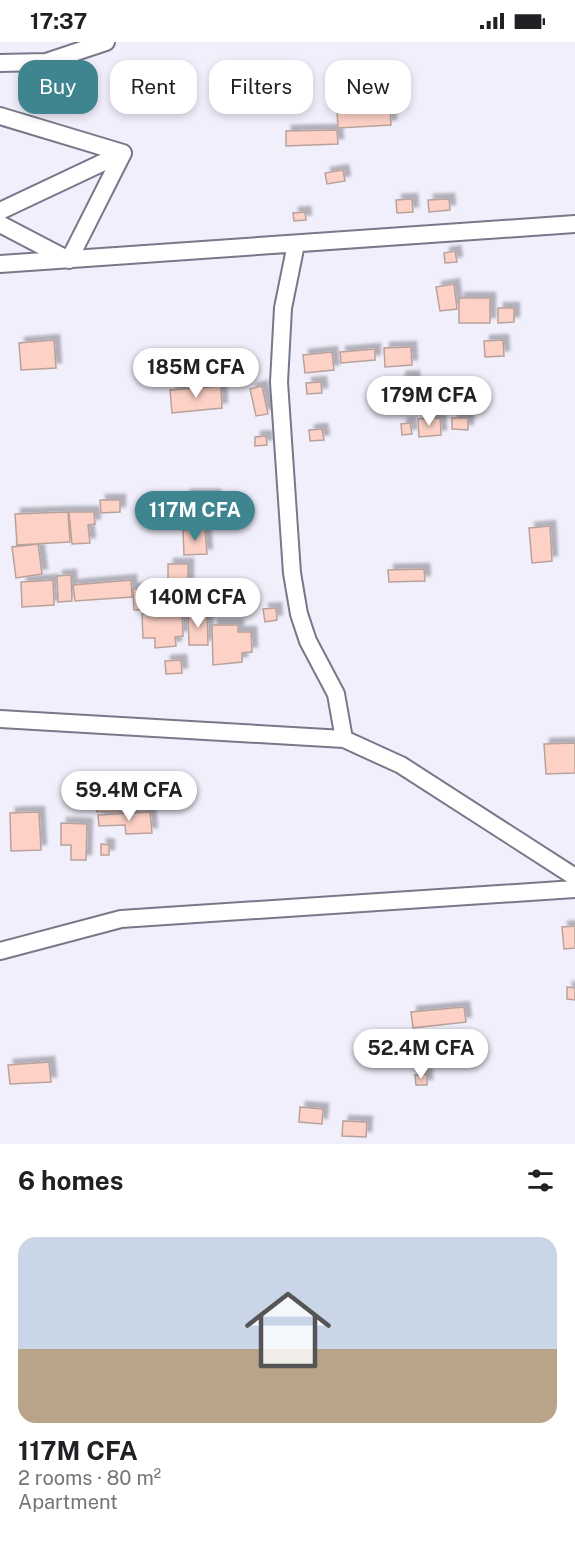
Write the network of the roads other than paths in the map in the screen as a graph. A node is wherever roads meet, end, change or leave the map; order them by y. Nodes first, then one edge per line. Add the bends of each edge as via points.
1 (106, 42) edge
2 (0, 63) edge
3 (0, 116) edge
4 (123, 153) junction
5 (0, 211) edge
6 (0, 224) edge
7 (575, 224) edge
8 (296, 244) junction
9 (69, 260) junction
10 (0, 264) edge
11 (0, 719) edge
12 (344, 739) junction
13 (575, 878) edge
14 (575, 889) edge
15 (0, 951) edge

1 - 2 street via 46,62
3 - 4 street
4 - 5 street
4 - 9 street
6 - 9 street
7 - 8 street
8 - 9 street
8 - 12 street via 283,308 279,382 292,573 308,641 336,694
9 - 10 street
11 - 12 street
12 - 13 street via 401,765
14 - 15 street via 121,919

